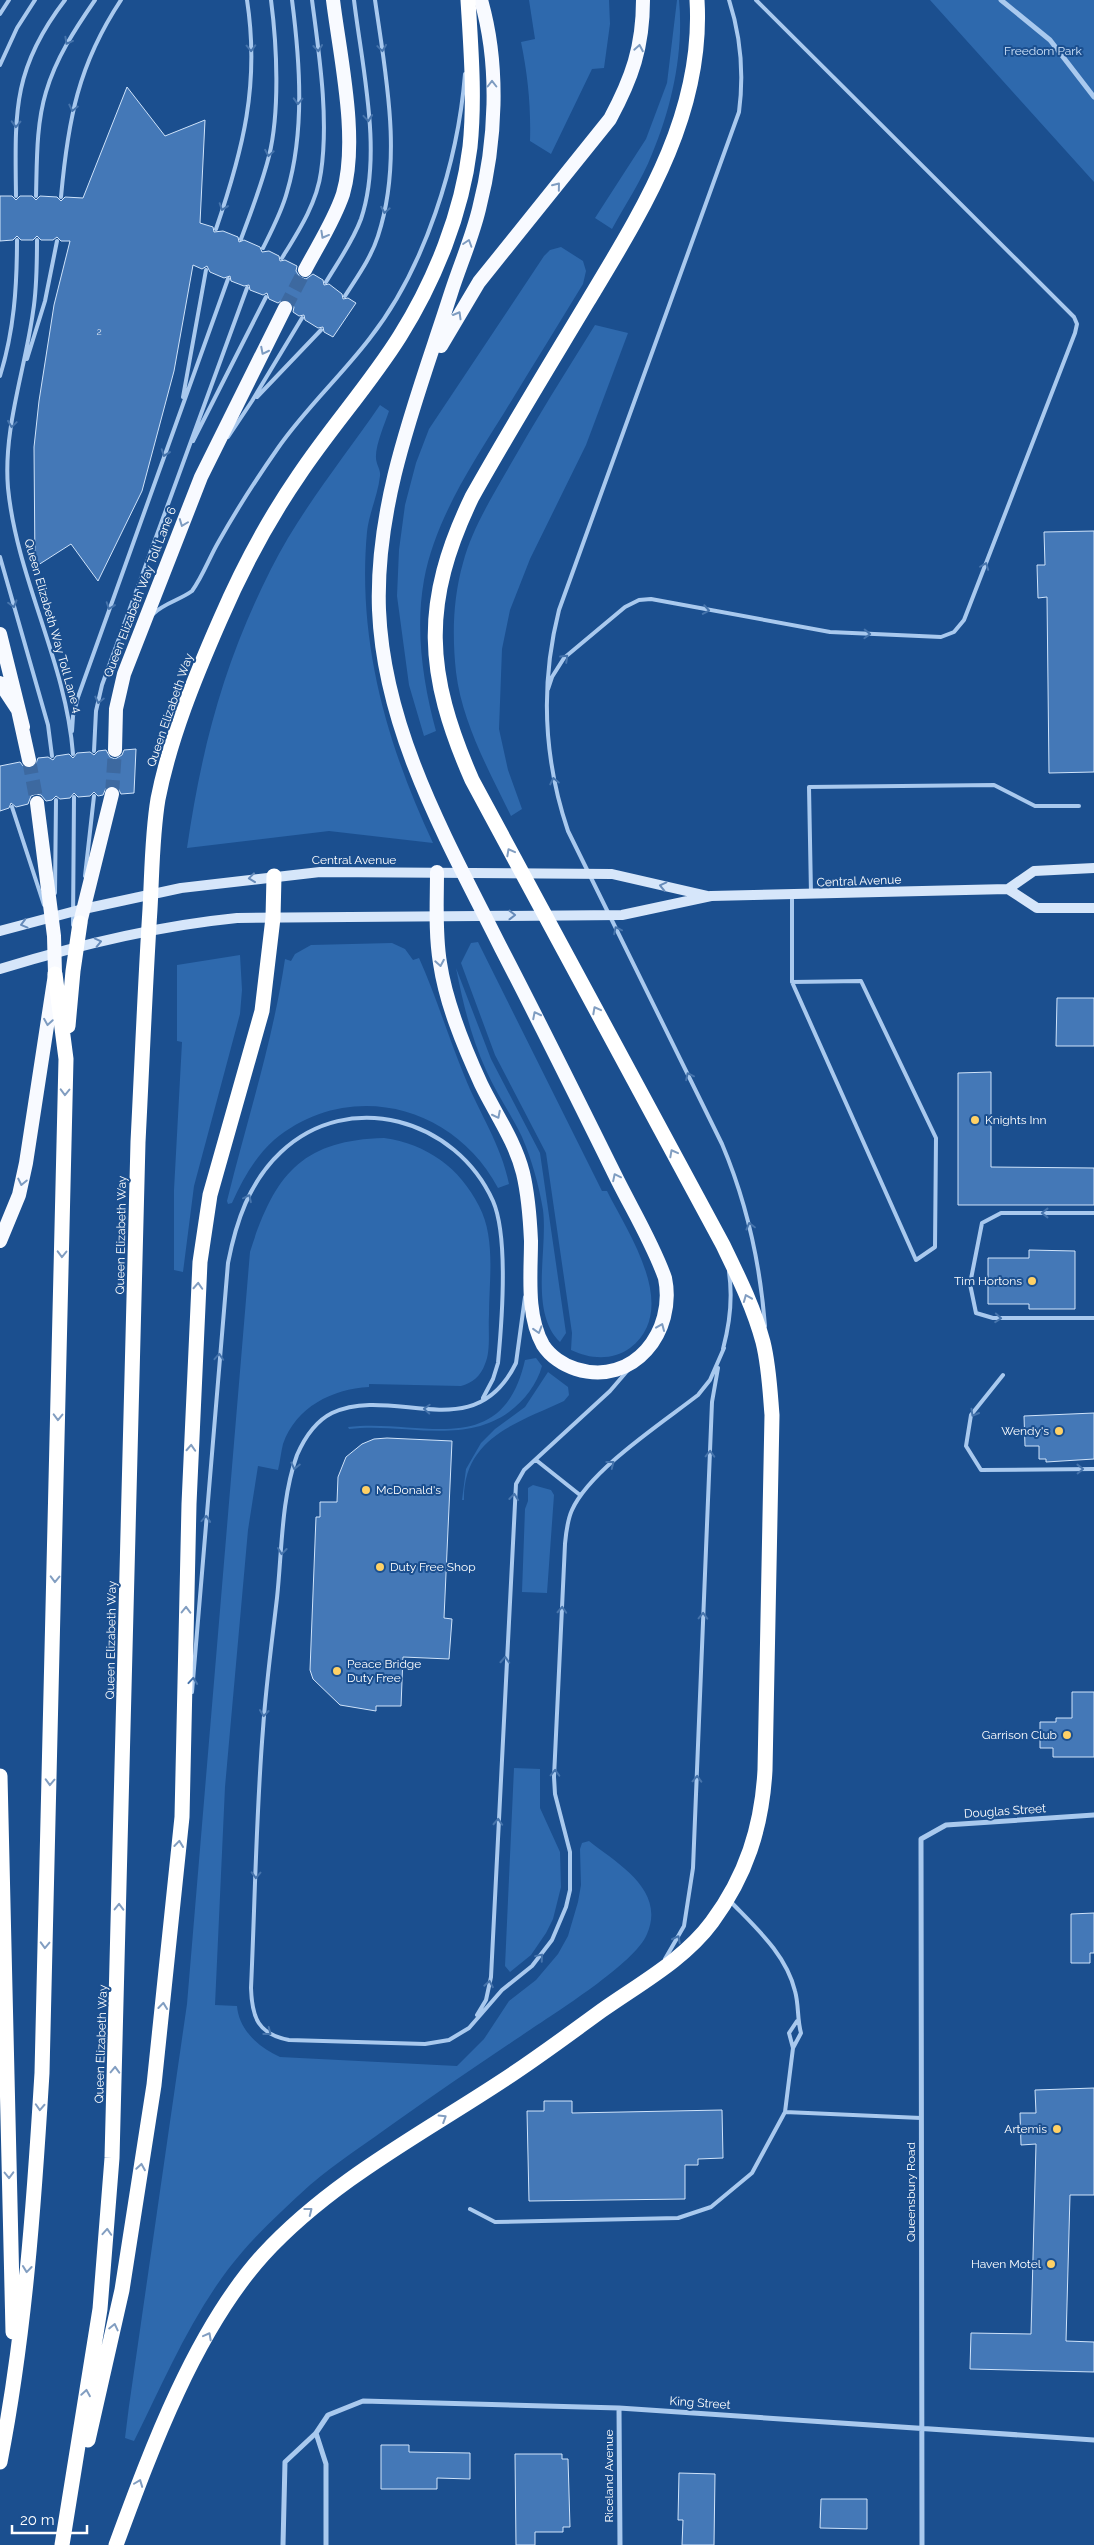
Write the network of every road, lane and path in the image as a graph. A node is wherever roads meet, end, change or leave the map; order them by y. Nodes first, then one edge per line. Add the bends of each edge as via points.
1 (9, 0) edge
2 (35, 0) edge
3 (65, 0) edge
4 (95, 0) edge
5 (121, 0) edge
6 (247, 0) edge
7 (271, 0) edge
8 (292, 0) edge
9 (312, 0) edge
10 (333, 0) edge
11 (354, 0) edge
12 (375, 0) edge
13 (468, 0) edge
14 (481, 0) edge
15 (643, 0) edge
16 (697, 0) edge
17 (729, 0) edge
18 (756, 0) edge
19 (1001, 0) edge
20 (0, 14) edge
21 (0, 65) edge
22 (1094, 97) edge
23 (16, 196) dead end
24 (36, 196) dead end
25 (60, 197) dead end
26 (216, 228) dead end
27 (241, 239) dead end
28 (17, 240) dead end
29 (37, 240) dead end
30 (57, 240) dead end
31 (263, 248) dead end
32 (282, 258) dead end
33 (206, 270) dead end
34 (305, 270) tunnel mouth
35 (228, 279) dead end
36 (326, 282) dead end
37 (247, 288) dead end
38 (345, 296) dead end
39 (266, 297) dead end
40 (285, 308) tunnel mouth
41 (302, 318) dead end
42 (321, 330) dead end
43 (0, 376) edge
44 (21, 376) junction
45 (421, 390) junction
46 (252, 401) junction
47 (181, 407) junction
48 (185, 456) junction
49 (201, 477) junction
50 (0, 557) edge
51 (143, 624) junction
52 (0, 634) edge
53 (0, 683) edge
54 (546, 719) junction
55 (23, 727) junction
56 (72, 741) junction
57 (115, 750) tunnel mouth
58 (94, 751) dead end
59 (73, 754) dead end
60 (52, 756) dead end
61 (29, 760) tunnel mouth
62 (112, 794) tunnel mouth
63 (94, 796) dead end
64 (74, 797) dead end
65 (56, 800) dead end
66 (37, 802) tunnel mouth
67 (1079, 806) dead end
68 (12, 807) dead end
69 (1094, 868) edge
70 (437, 872) junction
71 (274, 876) junction
72 (1008, 889) junction
73 (811, 895) junction
74 (711, 896) junction
75 (792, 896) junction
76 (1094, 908) edge
77 (436, 915) junction
78 (274, 918) junction
79 (80, 924) junction
80 (0, 931) edge
81 (54, 936) junction
82 (0, 969) edge
83 (73, 971) junction
84 (55, 974) junction
85 (792, 982) junction
86 (66, 1059) junction
87 (1094, 1213) edge
88 (0, 1241) edge
89 (723, 1245) junction
90 (530, 1282) junction
91 (1094, 1318) edge
92 (724, 1348) junction
93 (646, 1350) junction
94 (1003, 1375) dead end
95 (769, 1378) junction
96 (475, 1405) junction
97 (536, 1460) junction
98 (1094, 1469) edge
99 (580, 1495) junction
100 (192, 1700) dead end
101 (191, 1710) dead end
102 (0, 1776) edge
103 (1094, 1815) edge
104 (182, 1817) junction
105 (921, 1838) joint
106 (727, 1898) junction
107 (648, 1978) junction
108 (798, 2021) junction
109 (469, 2028) junction
110 (793, 2048) junction
111 (785, 2112) junction
112 (921, 2118) junction
113 (470, 2209) dead end
114 (14, 2391) junction
115 (619, 2408) junction
116 (921, 2428) junction
117 (316, 2433) junction
118 (1094, 2440) edge
119 (0, 2462) edge
120 (63, 2545) edge
121 (116, 2545) edge
122 (284, 2545) edge
123 (326, 2545) edge
124 (620, 2545) edge
125 (922, 2545) edge

1 - 20 lane
2 - 21 lane via 16,28
3 -> 23 lane via 32,51 22,82 17,114
4 -> 24 lane via 57,61 46,93
5 -> 25 lane via 90,55 78,88 69,125
6 -> 26 lane via 252,56 246,125
7 -> 27 lane via 276,76 270,153
8 -> 31 lane via 299,77 292,172 282,207
9 -> 32 lane via 322,89 321,172 303,224
10 -> 34 highway via 348,122 349,166 334,217
11 -> 36 lane via 368,115 369,177 360,222
12 -> 38 lane via 390,114 390,180 378,237
13 - 51 lane via 464,84 445,180 413,268 392,309 279,446 228,526 192,591 161,607
120 -> 13 highway, Queen Elizabeth Way via 100,2309 110,2186 138,1142 158,800 172,746 195,680 249,558 301,472 400,336 419,303 443,248 456,213 470,149 472,76
45 -> 14 highway via 479,211 487,173 492,131 492,77
45 -> 15 highway via 441,345 479,282 610,119 637,59 643,27
89 -> 16 highway via 472,780 444,706 435,635 442,572 472,497 629,232 672,148 694,70
17 - 54 lane via 740,50 738,112 559,610 547,672
54 -> 18 lane via 548,690 558,666 625,607 640,600 651,599 830,632 941,637 954,632 964,620 1076,333 1074,318
19 - 22 street via 1050,40
28 - 43 lane via 15,309
29 - 44 lane via 36,293
30 - 44 lane via 45,301
33 - 47 lane
35 - 47 lane
37 - 48 lane
39 - 48 lane
40 -> 49 highway, Queen Elizabeth Way Toll Lane 6
41 - 46 lane
42 - 46 lane
44 -> 56 lane, Queen Elizabeth Way Toll Lane 4 via 8,455 11,513 67,707
93 -> 45 highway via 666,1313 667,1289 661,1269 446,839 414,762 392,692 379,612 382,534 392,487
46 - 49 lane
47 -> 56 lane, Queen Elizabeth Way Toll Lane 4 via 78,697
48 -> 58 lane via 102,685 96,710
49 -> 51 highway, Queen Elizabeth Way Toll Lane 6
50 -> 60 lane via 48,725
51 - 57 highway, Queen Elizabeth Way Toll Lane 6 via 119,689
52 - 55 highway
53 - 55 highway via 18,710
95 -> 54 lane via 762,1287 738,1183 722,1144 568,831 554,778
55 - 61 highway
56 - 59 lane
62 - 79 highway
63 - 79 lane
64 - 83 lane
65 - 81 lane
66 - 81 highway
67 - 73 lane via 1035,806 994,785 808,787
68 - 81 lane
69 - 72 main road via 1034,871
70 - 71 main road, Central Avenue
74 -> 70 main road, Central Avenue via 612,874
70 - 77 highway
71 - 78 highway
71 -> 80 main road, Central Avenue via 146,895
72 - 73 main road, Central Avenue
72 - 76 main road via 1037,908
73 - 75 main road, Central Avenue
74 - 75 main road, Central Avenue
77 -> 74 main road, Central Avenue via 622,915
75 - 85 lane
77 - 78 main road, Central Avenue
77 -> 90 highway via 440,965 455,1019 523,1173 529,1217
82 -> 78 main road, Central Avenue via 58,951 157,929 236,918
104 -> 78 highway via 189,1504 200,1262 210,1195 262,1011
79 - 83 highway
81 - 84 highway
83 - 86 highway
84 - 86 highway
84 -> 88 highway via 24,1171 19,1195
85 - 85 lane via 808,1018 916,1260 936,1247 936,1138 861,980
86 -> 114 highway via 42,2073 34,2207
87 -> 91 lane via 1001,1214 982,1223 970,1284 976,1313 993,1318
89 - 92 lane via 731,1297
95 -> 89 highway via 763,1342
90 -> 93 highway via 538,1334 559,1361 584,1371 606,1371 631,1363
90 - 96 lane via 523,1304 516,1363 494,1391
99 -> 92 lane via 602,1471 698,1395 710,1380
107 -> 92 lane via 676,1943 684,1926 691,1885 712,1402
93 - 97 lane via 610,1391
94 -> 98 lane via 971,1415 966,1446 982,1470
95 - 106 highway via 772,1415 763,1802 751,1851
100 -> 96 lane via 228,1263 238,1219 248,1198 268,1165 294,1141 323,1126 342,1121 394,1120 441,1140 466,1158 476,1172 498,1216 502,1252 498,1363 490,1388
96 -> 109 lane via 454,1410 371,1406 344,1409 320,1422 302,1444 297,1457 287,1503 263,1730 251,1988 256,2019 269,2034 289,2040 437,2043
97 - 99 lane
109 -> 97 lane via 486,2000 490,1977 513,1494 520,1476
109 -> 99 lane via 502,1990 544,1954 560,1923 570,1890 570,1852 555,1794 554,1777 565,1544 571,1512
101 - 104 lane
102 -> 114 highway
103 - 105 street, Douglas Street via 946,1825
120 -> 104 highway via 122,2290 155,2076
105 - 112 street, Queensbury Road
106 - 107 highway via 694,1942
106 - 108 lane via 766,1938 782,1960 796,1993
121 -> 107 highway via 176,2395 220,2312 262,2256 299,2219 386,2154 503,2080
108 - 110 lane via 801,2033
108 - 110 lane via 789,2033
110 - 111 lane
111 - 112 lane
111 - 113 lane via 752,2173 711,2207 678,2218 495,2222
112 - 116 street, Queensbury Road
114 - 119 highway
115 - 116 street, King Street
115 - 117 street, King Street via 363,2401 328,2415
115 - 124 street, Riceland Avenue
116 - 118 street, King Street
116 - 125 street, Queensbury Road
117 - 122 street, King Street via 285,2462
117 - 123 street via 326,2464

